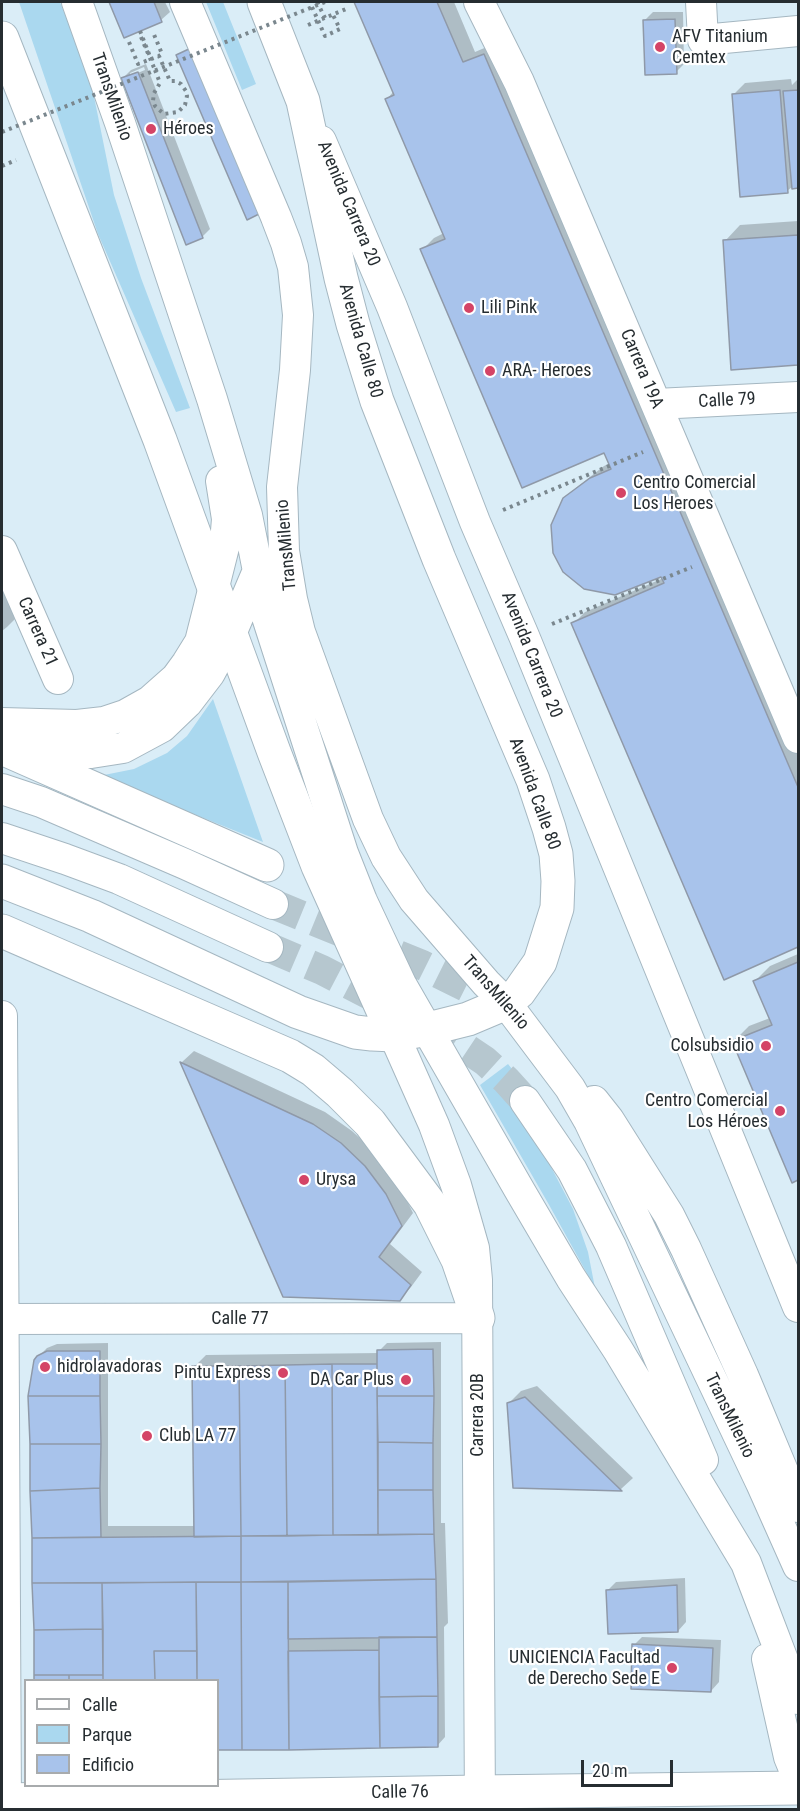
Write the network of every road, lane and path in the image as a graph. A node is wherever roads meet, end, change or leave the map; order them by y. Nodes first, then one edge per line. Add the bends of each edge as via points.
1 (77, 2) edge
2 (185, 2) edge
3 (264, 2) edge
4 (317, 2) edge
5 (325, 2) edge
6 (479, 2) edge
7 (701, 2) edge
8 (312, 7) junction
9 (346, 9) dead end
10 (333, 15) junction
11 (325, 18) junction
12 (798, 31) edge
13 (153, 32) dead end
14 (2, 38) edge
15 (278, 38) junction
16 (129, 42) dead end
17 (161, 55) junction
18 (151, 59) junction
19 (155, 70) junction
20 (303, 100) junction
21 (2, 132) edge
22 (16, 159) dead end
23 (2, 165) edge
24 (166, 262) junction
25 (798, 397) edge
26 (656, 404) junction
27 (671, 440) junction
28 (282, 487) junction
29 (475, 522) junction
30 (2, 551) edge
31 (721, 556) junction
32 (258, 572) junction
33 (214, 589) junction
34 (231, 634) junction
35 (524, 636) junction
36 (58, 679) dead end
37 (2, 723) edge
38 (798, 738) edge
39 (6, 752) edge
40 (2, 789) edge
41 (2, 838) edge
42 (267, 865) dead end
43 (2, 881) edge
44 (273, 904) tunnel mouth
45 (2, 931) edge
46 (268, 947) tunnel mouth
47 (506, 1002) junction
48 (2, 1016) edge
49 (428, 1029) junction
50 (394, 1035) junction
51 (2, 1060) edge
52 (560, 1066) junction
53 (525, 1101) tunnel mouth
54 (798, 1307) edge
55 (478, 1318) junction
56 (2, 1319) edge
57 (798, 1507) edge
58 (3, 1562) edge
59 (746, 1563) junction
60 (798, 1566) edge
61 (798, 1699) edge
62 (798, 1779) edge
63 (798, 1788) edge
64 (479, 1800) edge
65 (4, 1803) edge

1 - 24 street, TransMilenio
2 - 28 street via 276,217 293,267 298,315
3 - 15 main road, Avenida Carrera 20
4 - 11 path
5 - 8 path, bridge
6 - 26 street, Carrera 19A via 519,82
7 - 12 street via 703,40
8 - 10 path, bridge via 325,36 340,29
8 - 19 path, bridge
9 - 10 path
10 - 11 path
11 - 15 path
13 - 17 path
14 - 33 main road via 160,440
15 - 20 main road, Avenida Carrera 20
16 - 18 path via 138,64
17 - 18 path
17 - 19 path via 170,81 181,84 186,91 182,109 172,114 159,110 153,101 160,83
18 - 19 path, bridge via 140,34
19 - 21 path, bridge
20 - 29 street, Avenida Carrera 20 via 392,307
20 - 47 main road, Avenida Calle 80 via 341,278 377,400 439,560 532,780 556,854 557,908 547,942 528,980
22 - 23 path
24 - 32 street, TransMilenio via 238,482
24 - 33 street, TransMilenio via 189,376 222,486 227,519
25 - 26 street, Calle 79
26 - 27 street, Carrera 19A
27 - 29 path
27 - 31 street, Carrera 19A
28 - 32 street, TransMilenio
28 - 47 street, TransMilenio via 284,551 300,632 368,819 386,857 414,900
29 - 35 street, Avenida Carrera 20
30 - 36 street, Carrera 21
31 - 35 path
31 - 38 street, Carrera 19A
32 - 34 street, TransMilenio
32 - 49 street, TransMilenio via 267,617 343,853 401,984
33 - 34 main road
33 - 37 street, TransMilenio via 200,642 176,678 150,701 125,716 104,722
34 - 39 street, TransMilenio via 210,673 187,703 162,727 123,748 91,753
34 - 50 main road via 318,866
35 - 54 street, Avenida Carrera 20
39 - 42 main road
40 - 44 street via 51,806
41 - 46 street via 119,879
43 - 50 main road, Avenida Calle 80 via 91,916 321,1021 355,1032
45 - 55 main road via 290,1056 313,1070 370,1123 430,1203 458,1260
47 - 49 main road, Avenida Calle 80 via 468,1019
47 - 52 street, TransMilenio
48 - 51 street
49 - 50 main road, Avenida Calle 80
49 - 59 street, TransMilenio via 571,1278
50 - 55 street, Carrera 20B via 434,1125 465,1211 474,1248
51 - 56 street
52 - 57 street, TransMilenio via 609,1120 669,1215 743,1375
52 - 60 street, TransMilenio
53 - 59 street, TransMilenio via 572,1170 611,1246
55 - 56 street, Calle 77
55 - 64 street, Carrera 20B
56 - 58 street
58 - 65 street
59 - 61 street, TransMilenio
59 - 62 street, TransMilenio via 789,1757
63 - 64 main road, Calle 76
64 - 65 main road, Calle 76

